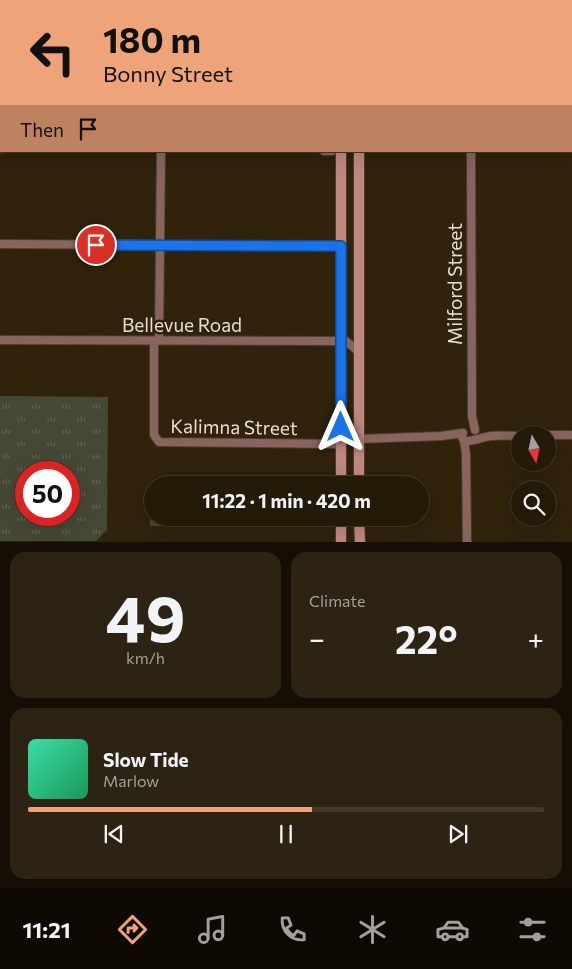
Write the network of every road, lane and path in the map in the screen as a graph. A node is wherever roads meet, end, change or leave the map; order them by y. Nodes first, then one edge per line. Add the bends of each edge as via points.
1 (161, 152) edge
2 (340, 152) edge
3 (359, 152) edge
4 (471, 152) edge
5 (341, 199) junction
6 (359, 199) junction
7 (0, 244) edge
8 (160, 245) junction
9 (341, 246) junction
10 (0, 340) edge
11 (157, 341) junction
12 (341, 341) junction
13 (360, 352) junction
14 (341, 427) junction
15 (469, 435) junction
16 (556, 435) edge
17 (572, 435) edge
18 (359, 436) junction
19 (511, 436) edge
20 (340, 444) junction
21 (340, 476) edge
22 (359, 476) edge
23 (341, 526) edge
24 (360, 526) edge
25 (341, 542) edge
26 (360, 542) edge
27 (467, 542) edge

1 - 8 street
2 - 5 main road
3 - 6 main road
4 - 15 street, Milford Street via 472,416
5 - 6 main road
5 - 9 main road
6 - 13 main road
7 - 8 street
8 - 9 street
8 - 11 street
9 - 12 main road
10 - 11 street, Bellevue Road
11 - 12 street, Bellevue Road
11 - 20 street, Kalimna Street via 154,433 157,440 167,443
12 - 13 street via 346,341
12 - 14 main road
13 - 18 main road
14 - 18 street via 349,434
14 - 20 main road
15 - 18 street
15 - 19 street
15 - 27 street, Milford Street via 466,454
16 - 17 street
18 - 22 main road
20 - 21 main road
23 - 25 main road
24 - 26 main road

